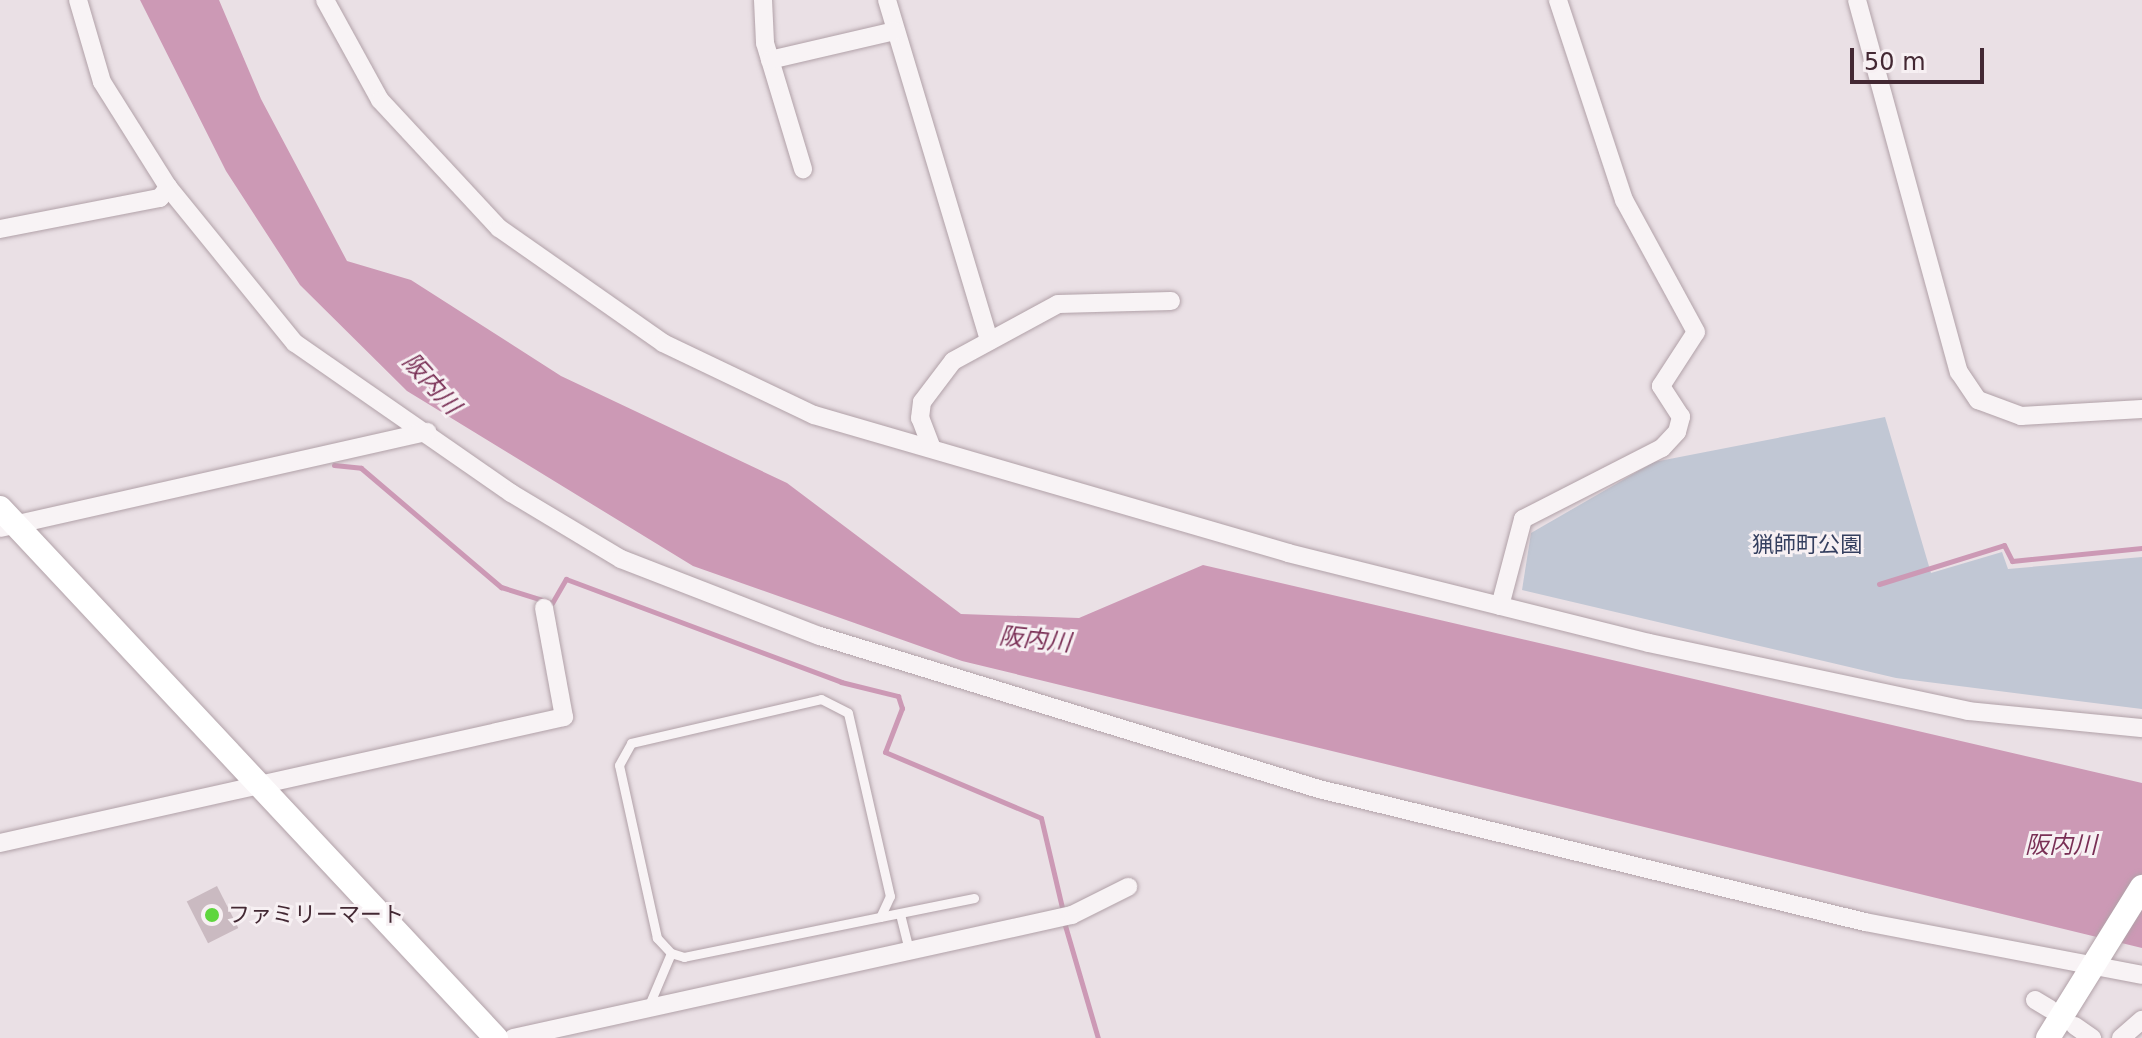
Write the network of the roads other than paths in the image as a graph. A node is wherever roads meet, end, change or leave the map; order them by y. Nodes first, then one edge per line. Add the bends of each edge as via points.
1 (78, 0) edge
2 (325, 0) edge
3 (763, 0) edge
4 (887, 0) edge
5 (1558, 0) edge
6 (1857, 0) edge
7 (895, 31) junction
8 (770, 60) junction
9 (803, 169) dead end
10 (168, 187) junction
11 (0, 229) edge
12 (1171, 301) dead end
13 (989, 341) junction
14 (2142, 409) edge
15 (427, 432) junction
16 (931, 446) junction
17 (6, 520) edge
18 (1500, 606) junction
19 (544, 608) dead end
20 (2142, 728) edge
21 (266, 787) junction
22 (0, 843) edge
23 (1128, 887) dead end
24 (2142, 887) edge
25 (974, 898) dead end
26 (900, 914) junction
27 (880, 917) junction
28 (909, 950) junction
29 (671, 953) junction
30 (2091, 968) junction
31 (2142, 975) edge
32 (649, 1005) junction
33 (2142, 1020) edge
34 (2075, 1026) dead end
35 (496, 1038) edge
36 (513, 1038) edge
37 (2048, 1038) edge
38 (2092, 1038) edge
39 (2121, 1038) edge

1 - 10 street via 102,82
2 - 16 street via 380,100 446,178 584,294 663,343 814,415
3 - 8 street
4 - 7 street
5 - 18 street via 1624,200 1696,332 1661,386 1681,417 1677,432 1662,448 1523,519
6 - 14 street via 1959,372 1978,400 2000,412
7 - 8 street
7 - 13 street
8 - 9 street
10 - 11 street via 160,198
10 - 15 street via 295,343
12 - 13 street via 1058,304
13 - 16 street via 953,361 922,402 920,418
15 - 17 street
15 - 30 street via 621,559 820,636 1491,836
16 - 18 street via 964,463
17 - 21 street
18 - 20 street via 1968,711
19 - 21 street via 564,717
21 - 22 street
21 - 35 street
23 - 28 street via 1072,915
24 - 30 street
25 - 26 lane
26 - 27 lane
26 - 28 lane
27 - 29 lane via 684,957
27 - 29 lane via 890,896 848,713 821,699 631,743 619,765 657,938
28 - 32 street
29 - 32 lane
30 - 31 street
30 - 37 street
32 - 36 street
33 - 39 street
34 - 38 street

